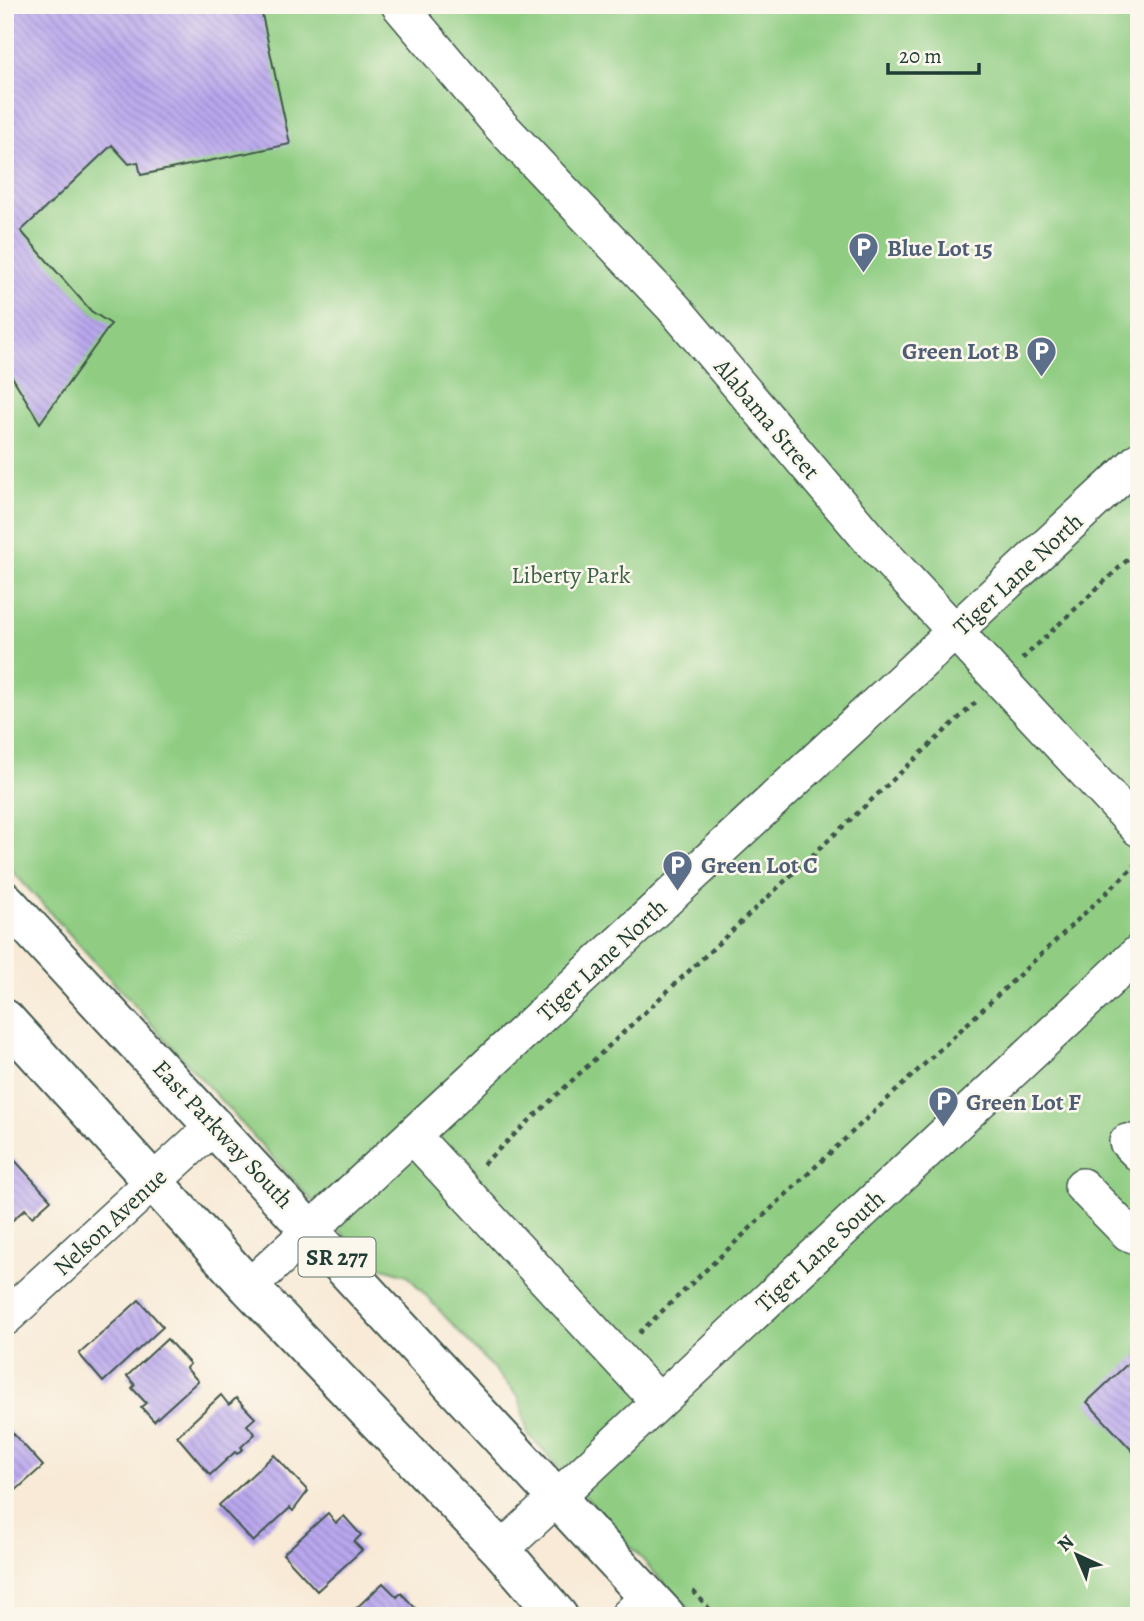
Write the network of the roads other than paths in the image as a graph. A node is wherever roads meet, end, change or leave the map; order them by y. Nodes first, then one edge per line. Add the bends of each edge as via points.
1 (399, 5) edge
2 (1139, 460) edge
3 (956, 632) junction
4 (1139, 828) edge
5 (5, 901) edge
6 (1139, 953) edge
7 (5, 1019) edge
8 (215, 1125) junction
9 (413, 1136) junction
10 (153, 1182) junction
11 (1082, 1186) dead end
12 (312, 1229) junction
13 (1139, 1237) edge
14 (249, 1287) junction
15 (5, 1318) edge
16 (659, 1402) junction
17 (557, 1499) junction
18 (501, 1550) junction
19 (648, 1609) edge
20 (558, 1616) edge

1 - 3 street, Alabama Street via 500,126 673,307 870,540
2 - 3 street, Tiger Lane North
3 - 4 street, Alabama Street
3 - 9 street, Tiger Lane North
5 - 8 main road, East Parkway South / SR 277
6 - 16 street, Tiger Lane South
7 - 10 main road
8 - 10 street, Nelson Avenue
8 - 12 main road, East Parkway South / SR 277
9 - 12 street, Tiger Lane North
9 - 16 street
10 - 14 main road
10 - 15 street, Nelson Avenue
11 - 13 street via 1128,1233
12 - 14 street, Tiger Lane North
12 - 17 main road, East Parkway South / SR 277
14 - 18 main road
16 - 17 street, Tiger Lane South
17 - 18 street, Tiger Lane South
17 - 19 main road, East Parkway South / SR 277
18 - 20 main road

